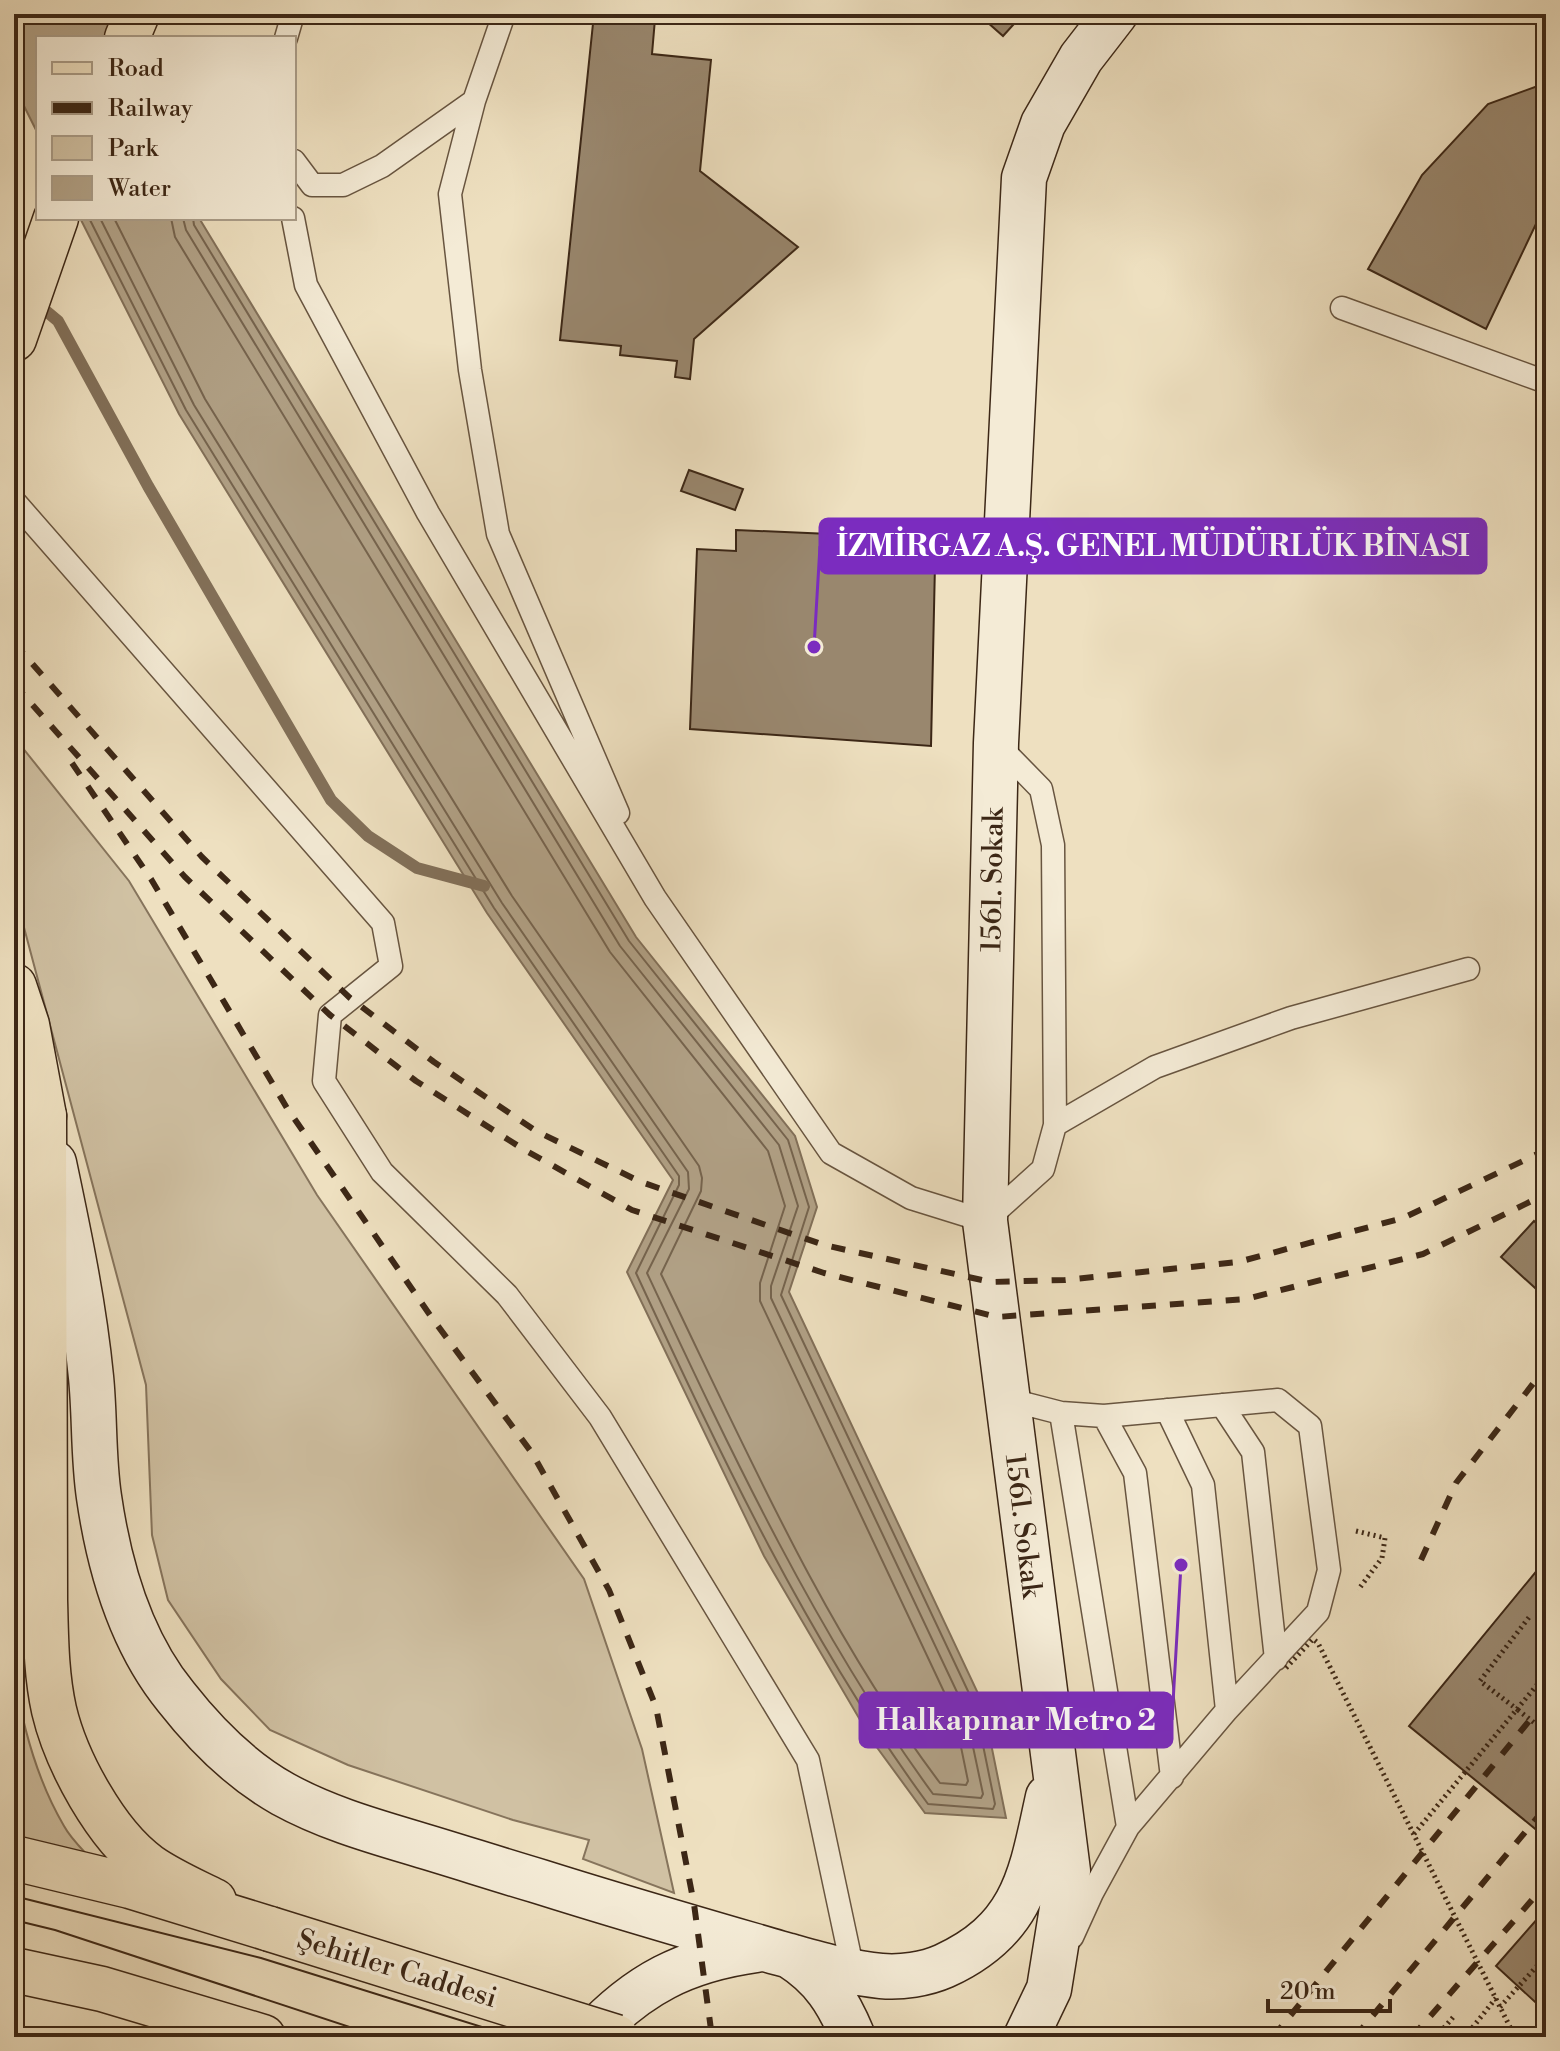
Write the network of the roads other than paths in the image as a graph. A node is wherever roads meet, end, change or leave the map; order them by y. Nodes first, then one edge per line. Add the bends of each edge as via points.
1 (137, 14) edge
2 (293, 14) edge
3 (504, 14) edge
4 (1115, 14) edge
5 (128, 36) edge
6 (287, 36) edge
7 (474, 101) junction
8 (296, 164) edge
9 (55, 220) edge
10 (293, 220) edge
11 (1342, 308) dead end
12 (14, 339) edge
13 (1546, 382) edge
14 (14, 501) edge
15 (996, 743) junction
16 (655, 898) junction
17 (1468, 969) dead end
18 (14, 986) edge
19 (14, 1055) edge
20 (44, 1116) junction
21 (1055, 1125) junction
22 (985, 1221) junction
23 (1007, 1399) junction
24 (1222, 1405) junction
25 (1167, 1410) junction
26 (1061, 1413) junction
27 (1104, 1416) junction
28 (1281, 1663) junction
29 (1227, 1710) junction
30 (1055, 1768) junction
31 (1172, 1777) junction
32 (1128, 1827) junction
33 (14, 1858) edge
34 (270, 1929) junction
35 (776, 1953) junction
36 (14, 1970) edge
37 (853, 1971) junction
38 (1049, 1989) junction
39 (250, 2033) edge
40 (589, 2037) edge
41 (616, 2037) edge
42 (853, 2037) edge
43 (1026, 2037) edge

1 - 5 main road
2 - 6 lane
3 - 7 lane
4 - 15 main road, 1561. Sokak via 1081,58 1043,124 1024,178
7 - 8 lane via 382,166 343,185 312,185
7 - 16 lane via 450,194 470,370 498,534
9 - 12 main road
10 - 16 lane via 306,285 428,513
11 - 13 lane
14 - 37 lane via 383,923 391,966 330,1015 324,1081 382,1172 507,1295 600,1417 808,1760
15 - 21 lane via 1041,789 1053,845
15 - 22 main road, 1561. Sokak
16 - 22 lane via 831,1153 911,1198
17 - 21 lane via 1291,1018 1155,1067
18 - 20 main road
19 - 20 main road
20 - 34 main road via 45,1600 55,1711 87,1788 124,1842 182,1885
20 - 35 main road via 76,1271 91,1376 99,1496 115,1569 137,1636 173,1695 244,1767 319,1812
21 - 22 lane via 1043,1169
22 - 23 main road, 1561. Sokak
23 - 26 lane
23 - 30 main road, 1561. Sokak
24 - 25 lane
24 - 28 lane via 1253,1452
24 - 28 lane via 1278,1400 1310,1426 1329,1570 1318,1612
25 - 27 lane
25 - 29 lane via 1203,1485
26 - 27 lane
26 - 32 lane
27 - 31 lane via 1135,1473
28 - 29 lane
29 - 31 lane
30 - 37 main road via 1031,1872 1006,1920 942,1967 883,1977
30 - 38 main road, 1561. Sokak via 1068,1871
31 - 32 lane
32 - 38 lane
33 - 34 main road via 130,1886
34 - 41 main road, Şehitler Caddesi, bridge
35 - 37 main road
35 - 40 main road via 719,1956 663,1976 610,2014
35 - 42 main road via 811,1969
36 - 39 main road via 102,1989
38 - 43 main road, 1561. Sokak

